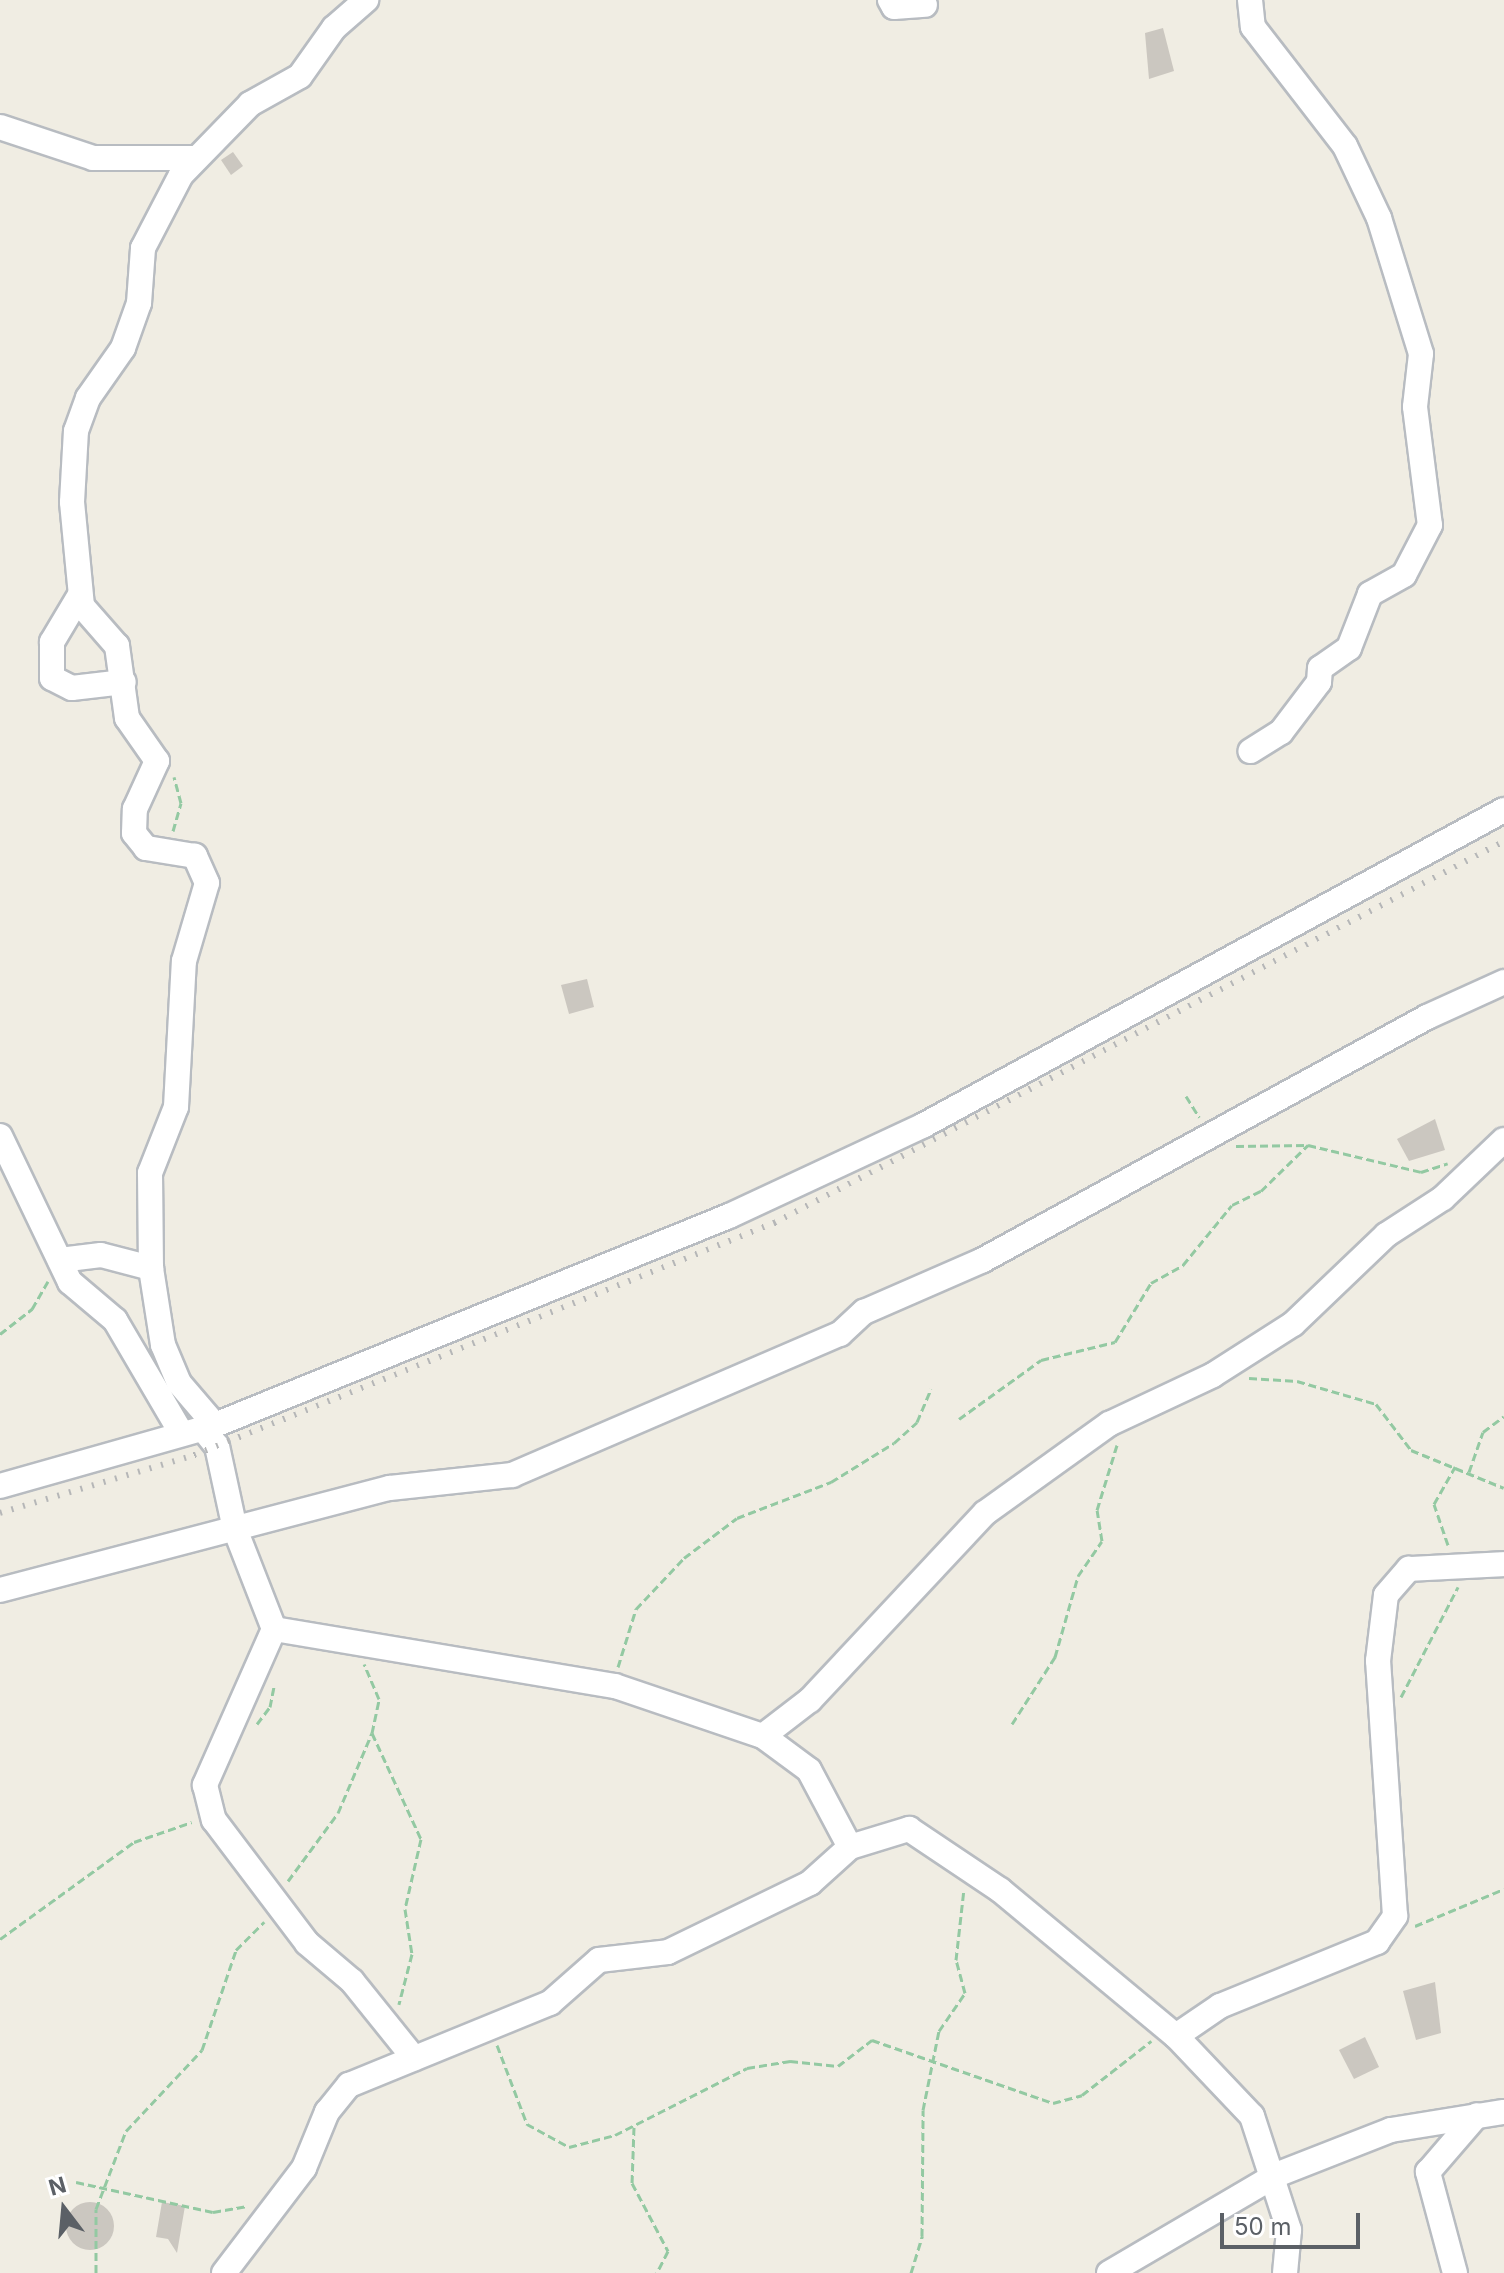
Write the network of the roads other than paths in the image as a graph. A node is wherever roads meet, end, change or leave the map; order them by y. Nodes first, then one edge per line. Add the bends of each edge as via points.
1 (366, 0) edge
2 (890, 0) edge
3 (1250, 0) edge
4 (925, 5) dead end
5 (0, 127) edge
6 (195, 158) junction
7 (80, 595) junction
8 (124, 682) junction
9 (1251, 751) dead end
10 (1504, 810) edge
11 (1504, 982) edge
12 (0, 1136) edge
13 (1504, 1140) edge
14 (60, 1260) junction
15 (151, 1268) junction
16 (200, 1429) junction
17 (0, 1486) edge
18 (235, 1529) junction
19 (1504, 1564) edge
20 (0, 1590) edge
21 (274, 1629) junction
22 (763, 1736) junction
23 (850, 1847) junction
24 (1171, 2033) junction
25 (414, 2058) junction
26 (1504, 2112) edge
27 (1477, 2115) junction
28 (1276, 2175) junction
29 (224, 2273) edge
30 (1109, 2273) edge
31 (1285, 2273) edge
32 (1455, 2273) edge

1 - 6 street via 334,28 300,76 257,99
2 - 4 street via 894,7
3 - 9 street via 1253,27 1345,146 1379,218 1421,354 1415,407 1430,525 1404,575 1370,594 1349,648 1320,668 1319,682 1281,732
5 - 6 street via 93,158
6 - 7 street via 149,231 123,348 88,398 76,431 72,502
7 - 8 street via 117,646
7 - 8 street via 52,642 52,678 72,688
8 - 15 street via 127,718 157,761 135,809 134,833 146,848 195,856 207,883 184,961 176,1107 150,1173
10 - 16 street via 910,1131 475,1326
11 - 18 street via 1213,1132 983,1260 864,1312 840,1334 766,1368 724,1378 665,1411 512,1475 390,1488
12 - 14 street
13 - 22 street via 1386,1235 1293,1324 1213,1375 1109,1424 985,1513 870,1628 810,1700
14 - 15 street via 101,1255
14 - 16 street via 74,1288 115,1320
15 - 16 street via 169,1358
16 - 17 street
16 - 18 street via 217,1446
18 - 20 street
18 - 21 street
19 - 24 street via 1409,1569 1386,1595 1378,1661 1395,1916 1377,1942 1220,2006
21 - 22 street via 615,1686
21 - 25 street via 223,1735 205,1785 209,1804 307,1943 352,1981 389,2036
22 - 23 street via 809,1770
23 - 24 street via 909,1829 968,1868
23 - 25 street via 810,1883 668,1952 599,1960 550,2003
24 - 28 street via 1252,2116
25 - 29 street via 337,2095 304,2168
26 - 27 street
27 - 28 street via 1391,2130
27 - 32 street via 1428,2172
28 - 30 street
28 - 31 street via 1289,2230

